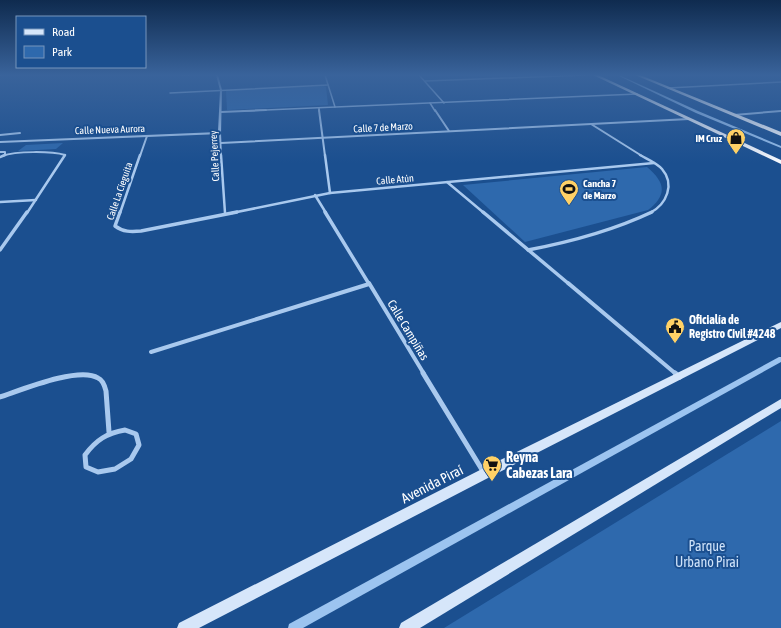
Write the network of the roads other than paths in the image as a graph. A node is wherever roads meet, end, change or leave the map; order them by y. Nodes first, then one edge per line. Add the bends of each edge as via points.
1 (221, 104) edge
2 (399, 104) edge
3 (431, 104) edge
4 (658, 104) edge
5 (708, 104) edge
6 (335, 107) joint
7 (319, 108) junction
8 (781, 111) edge
9 (221, 112) junction
10 (734, 115) junction
11 (689, 119) junction
12 (590, 124) junction
13 (449, 131) junction
14 (20, 133) dead end
15 (220, 133) junction
16 (781, 134) edge
17 (0, 135) edge
18 (147, 136) junction
19 (324, 138) junction
20 (0, 142) edge
21 (221, 143) junction
22 (0, 152) edge
23 (5, 155) junction
24 (0, 157) edge
25 (781, 162) edge
26 (654, 163) junction
27 (447, 182) junction
28 (330, 193) junction
29 (315, 195) junction
30 (36, 200) junction
31 (0, 202) edge
32 (225, 213) junction
33 (141, 231) joint
34 (0, 250) edge
35 (528, 250) junction
36 (368, 284) junction
37 (781, 325) edge
38 (151, 352) dead end
39 (680, 377) junction
40 (0, 397) edge
41 (781, 403) edge
42 (109, 432) junction
43 (484, 474) junction
44 (184, 628) edge
45 (406, 628) edge

1 - 9 street, Calle Pejerrey
2 - 6 street, Calle 7 de Marzo
3 - 13 street
4 - 11 highway
5 - 10 highway
6 - 7 street, Calle 7 de Marzo
7 - 9 street, Calle 7 de Marzo
7 - 19 street
8 - 10 street
9 - 15 street, Calle Pejerrey
10 - 16 highway
11 - 12 street, Calle 7 de Marzo
11 - 25 highway
12 - 13 street, Calle 7 de Marzo
12 - 26 street
13 - 19 street, Calle 7 de Marzo
14 - 17 street
15 - 18 street, Calle Nueva Aurora
15 - 21 street, Calle Pejerrey
18 - 20 street, Calle Nueva Aurora
18 - 33 street, Calle La Cieguita via 115,226 121,231
19 - 21 street, Calle 7 de Marzo
19 - 28 street
21 - 32 street, Calle Pejerrey
22 - 23 street via 5,152
23 - 24 street
23 - 30 street via 65,155
26 - 27 street, Calle Atún
26 - 35 street via 661,168 669,181 667,197 658,209 632,221 558,244
27 - 28 street, Calle Atún
27 - 35 street
28 - 29 street, Calle Atún
29 - 32 street, Calle Atún
29 - 36 street, Calle Campiñas
30 - 31 street
30 - 34 street
32 - 33 street, Calle Atún
35 - 39 street
36 - 38 street
36 - 43 street, Calle Campiñas
37 - 39 main road, Avenida Piraí
39 - 43 main road, Avenida Piraí
40 - 42 street via 72,375 88,374 100,378 105,386
41 - 45 main road
42 - 42 street via 94,442 85,455 86,467 98,472 115,469 131,459 139,445 136,434 125,430
43 - 44 main road, Avenida Piraí

